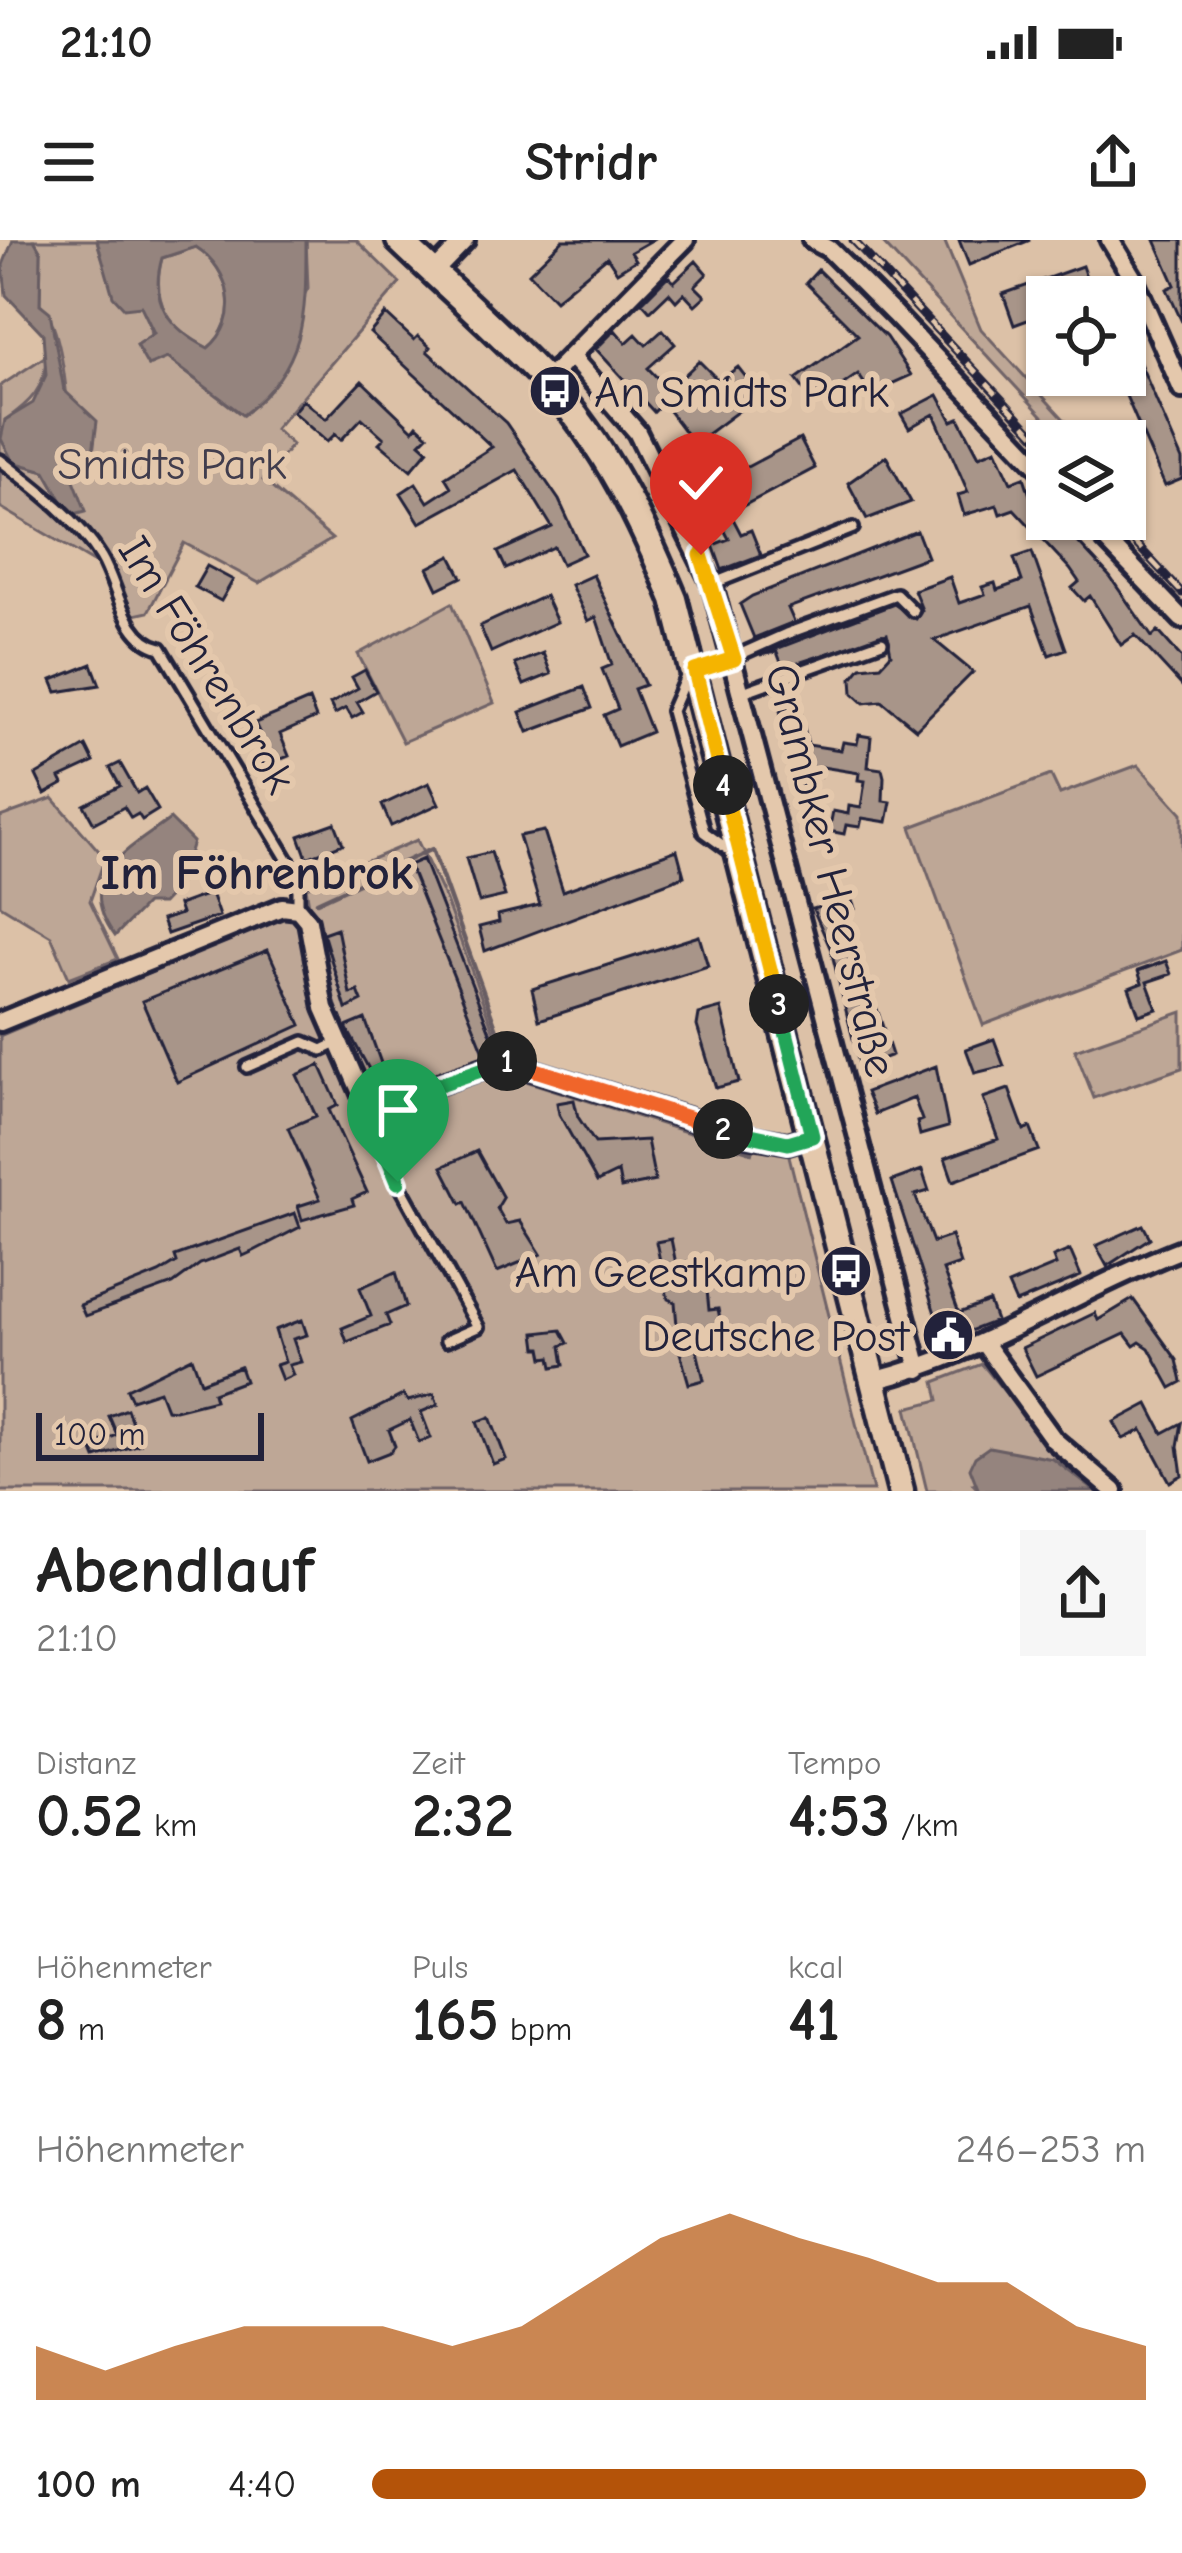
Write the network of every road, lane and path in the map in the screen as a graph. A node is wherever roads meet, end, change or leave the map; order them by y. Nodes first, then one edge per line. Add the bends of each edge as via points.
1 (399, 240) edge
2 (465, 240) edge
3 (685, 240) edge
4 (812, 240) edge
5 (1110, 240) edge
6 (433, 273) junction
7 (571, 356) junction
8 (546, 381) junction
9 (1182, 389) edge
10 (1026, 454) edge
11 (0, 460) edge
12 (853, 528) dead end
13 (1106, 540) edge
14 (712, 584) junction
15 (914, 611) dead end
16 (1182, 619) edge
17 (882, 642) dead end
18 (734, 659) junction
19 (695, 671) junction
20 (743, 692) junction
21 (298, 909) junction
22 (0, 1022) edge
23 (337, 1043) junction
24 (247, 1066) dead end
25 (368, 1109) junction
26 (812, 1136) junction
27 (1182, 1249) edge
28 (446, 1341) dead end
29 (983, 1342) junction
30 (919, 1369) junction
31 (873, 1381) junction
32 (901, 1491) edge
33 (1114, 1491) edge

1 - 6 main road, Grambker Heerstraße
2 - 6 street
3 - 7 street
4 - 10 street
5 - 9 street
6 - 8 main road, Grambker Heerstraße
7 - 8 street
7 - 14 street, Grambker Heerstraße via 637,432
8 - 19 main road, Grambker Heerstraße via 637,512
11 - 21 lane, Im Föhrenbrok via 101,556 136,635 161,648 298,877
12 - 14 lane
13 - 16 street
14 - 18 street, Grambker Heerstraße
15 - 18 lane via 896,594
17 - 20 lane
18 - 19 lane
18 - 20 street, Grambker Heerstraße
19 - 26 main road, Grambker Heerstraße
20 - 30 street, Grambker Heerstraße
21 - 22 street via 282,907
21 - 23 street, Im Föhrenbrok via 308,921
23 - 24 lane via 322,1050 304,1042
23 - 25 street, Im Föhrenbrok
25 - 26 street via 503,1061 741,1135 788,1143
25 - 28 lane, Im Föhrenbrok via 398,1182 478,1327
26 - 31 main road, Grambker Heerstraße
27 - 29 street
29 - 30 street
29 - 33 street via 1054,1441
30 - 31 street
31 - 32 main road, Grambker Heerstraße

